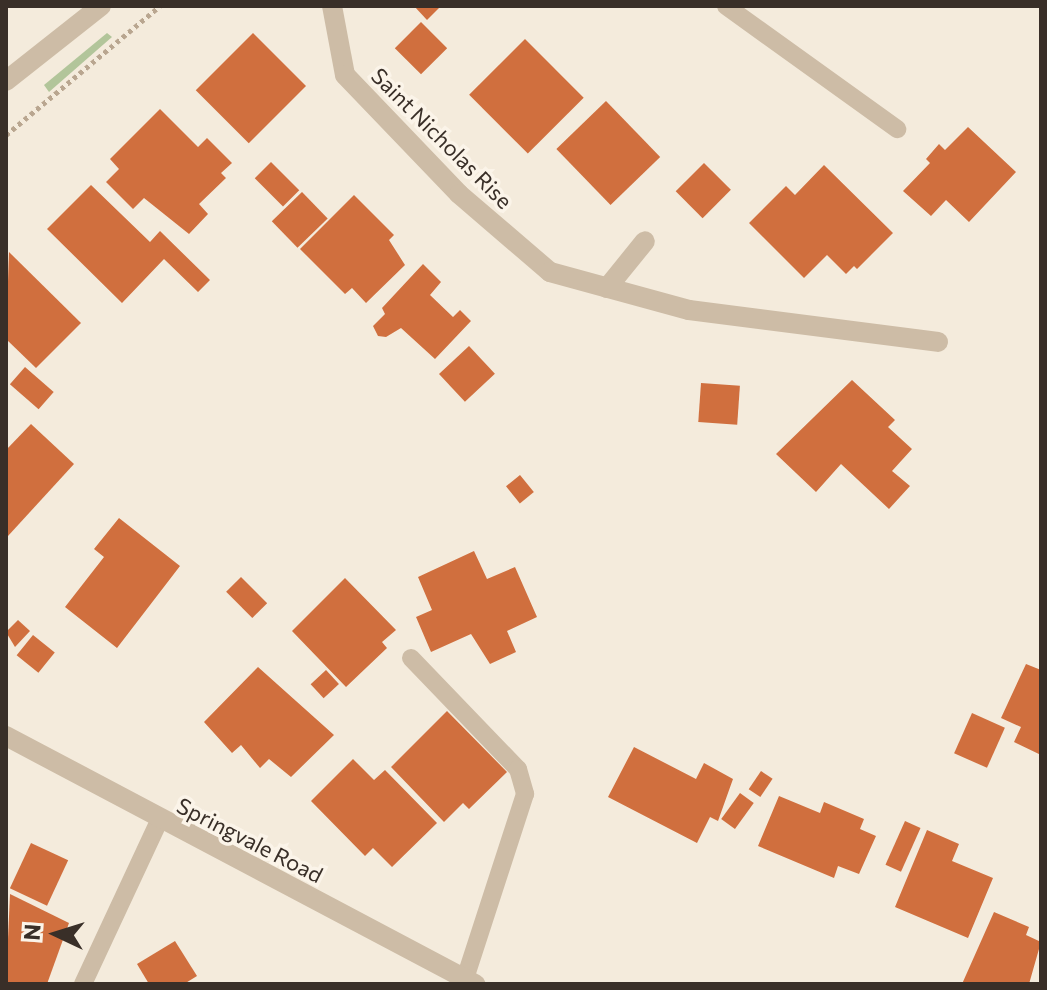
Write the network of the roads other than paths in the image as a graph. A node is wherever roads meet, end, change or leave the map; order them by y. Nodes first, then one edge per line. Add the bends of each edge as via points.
1 (101, 6) edge
2 (332, 6) edge
3 (726, 6) edge
4 (6, 81) edge
5 (897, 129) dead end
6 (645, 241) dead end
7 (607, 288) junction
8 (938, 342) dead end
9 (411, 658) dead end
10 (6, 736) edge
11 (159, 821) junction
12 (470, 981) edge
13 (83, 984) edge

1 - 4 street
2 - 7 street, Saint Nicholas Rise via 345,75 459,194 550,272
3 - 5 lane
6 - 7 street
7 - 8 street, Saint Nicholas Rise via 689,310
9 - 12 lane via 518,769 525,794
10 - 11 street, Springvale Road
11 - 12 street, Springvale Road
11 - 13 lane

